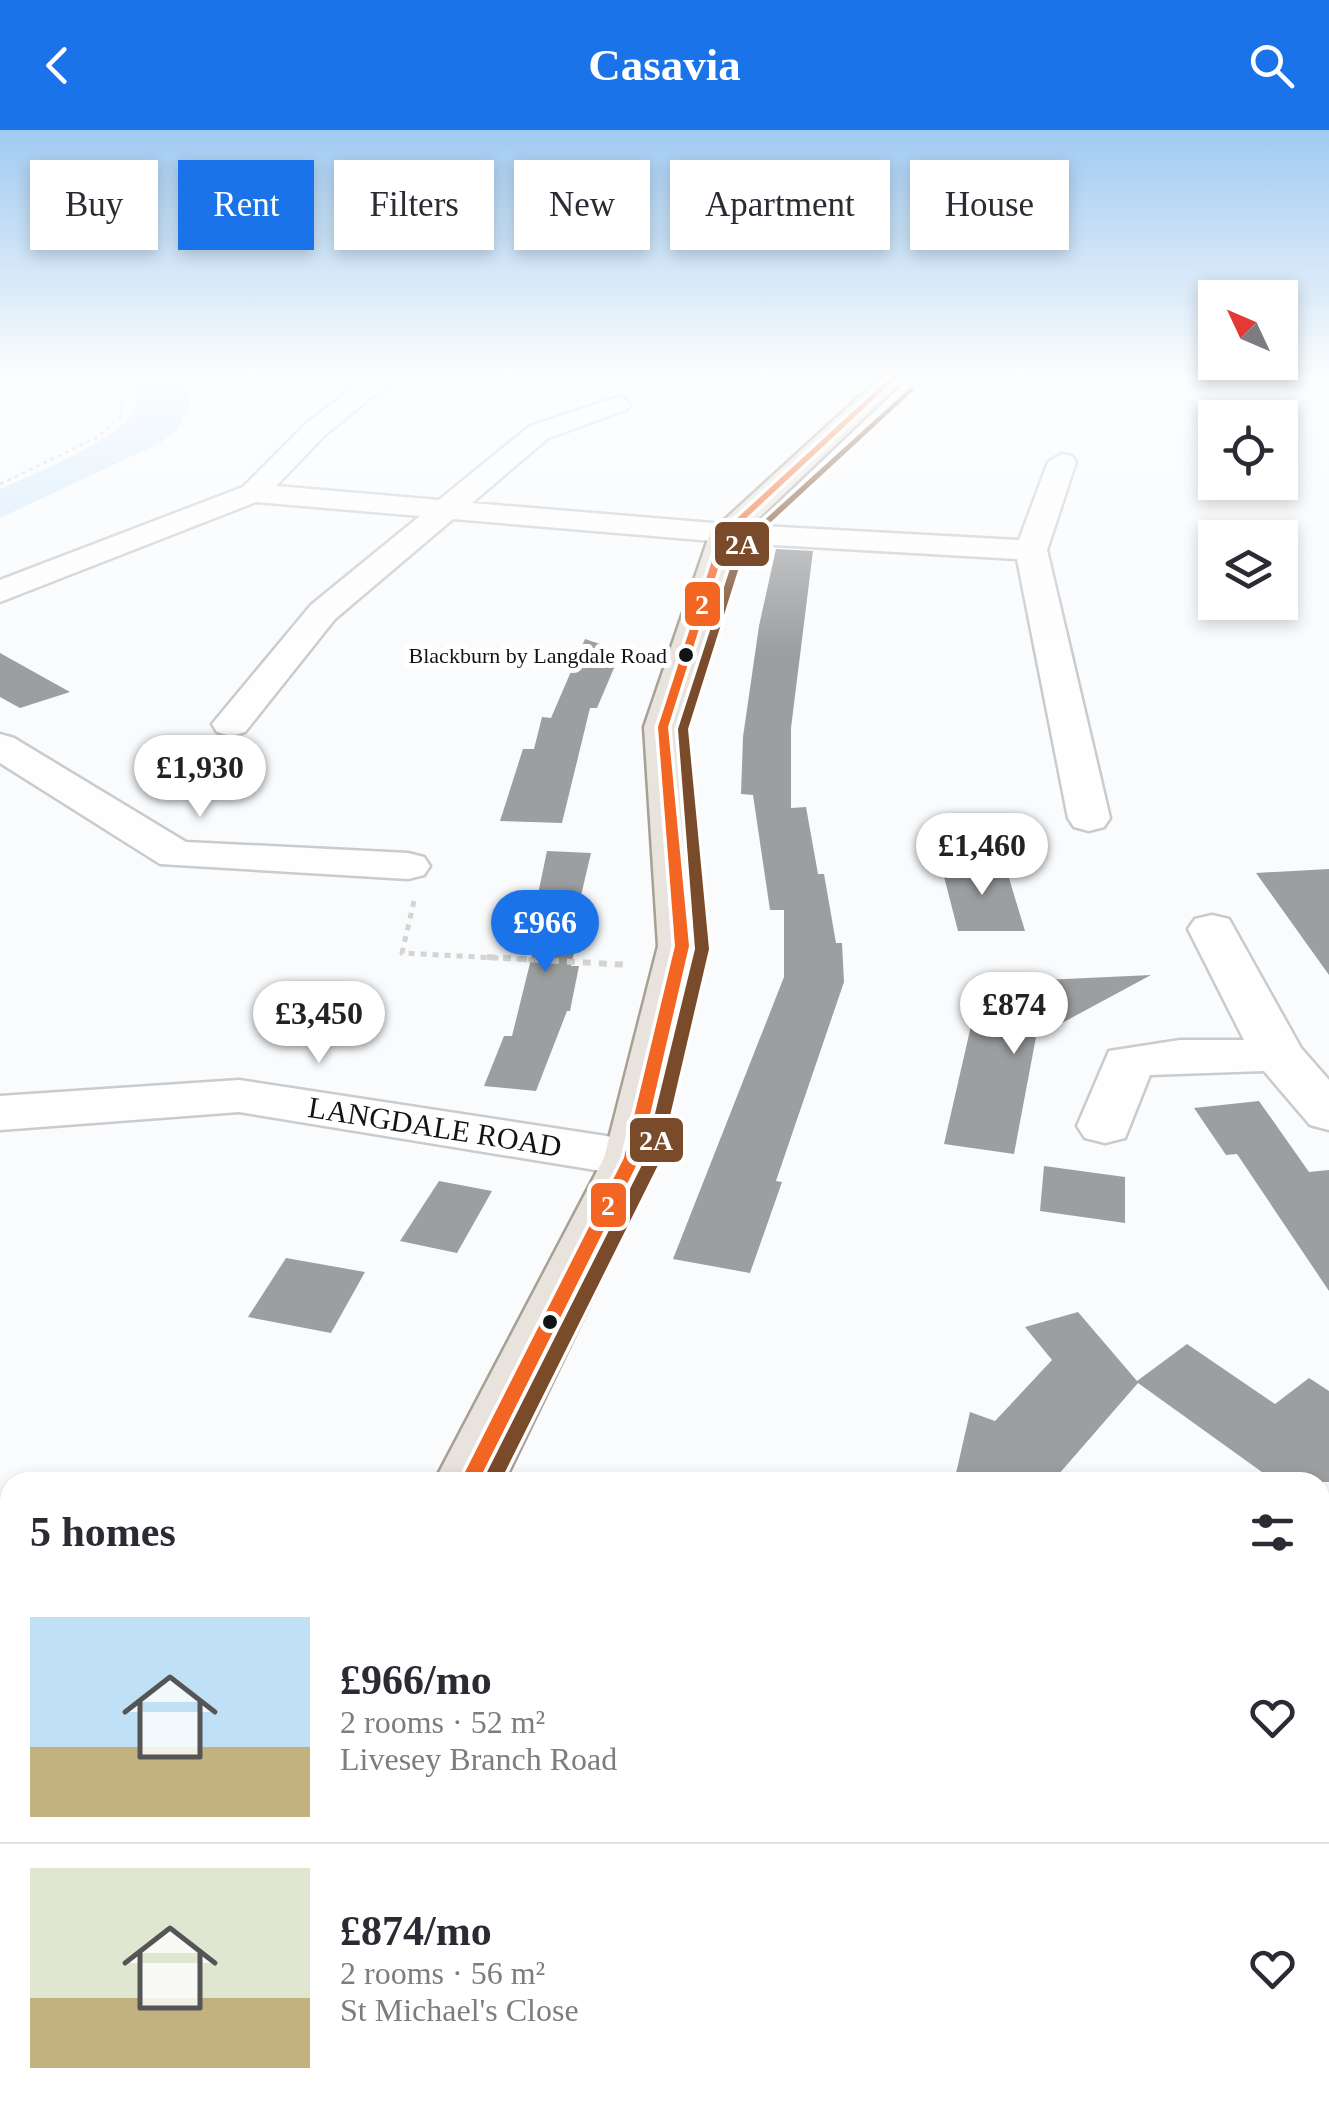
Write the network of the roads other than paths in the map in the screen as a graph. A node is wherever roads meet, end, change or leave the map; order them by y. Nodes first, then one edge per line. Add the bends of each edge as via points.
1 (279, 467) edge
2 (498, 467) edge
3 (797, 467) edge
4 (1060, 467) edge
5 (254, 493) junction
6 (446, 512) junction
7 (724, 534) junction
8 (1031, 550) junction
9 (0, 592) edge
10 (231, 724) dead end
11 (0, 746) edge
12 (1089, 818) dead end
13 (408, 866) road end
14 (1212, 929) dead end
15 (1278, 1055) junction
16 (1329, 1112) edge
17 (0, 1113) edge
18 (1104, 1126) dead end
19 (632, 1158) junction
20 (474, 1472) edge

1 - 5 street
2 - 6 street
3 - 7 main road
4 - 8 street
5 - 6 street
5 - 9 street
6 - 7 street
6 - 10 street via 323,612
7 - 8 street
7 - 19 main road via 663,727 682,946
8 - 12 street
11 - 13 street via 176,855
14 - 15 street
15 - 16 street
15 - 18 street via 1128,1062
17 - 19 street, LANGDALE ROAD via 239,1096
19 - 20 main road

